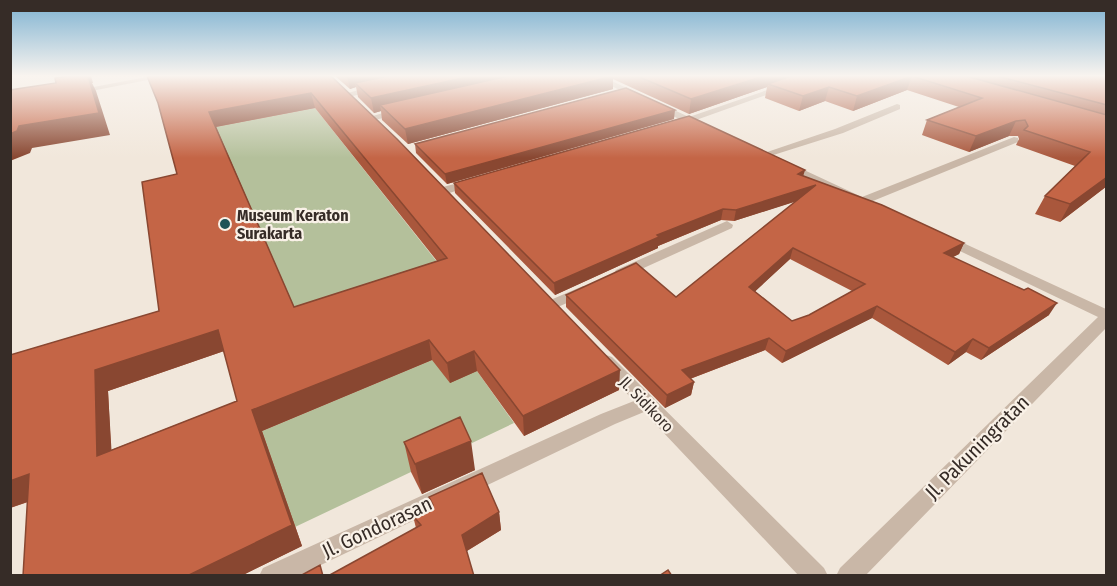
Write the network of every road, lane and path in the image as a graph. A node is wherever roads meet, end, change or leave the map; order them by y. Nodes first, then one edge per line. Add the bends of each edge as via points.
1 (357, 103) edge
2 (647, 103) edge
3 (736, 103) edge
4 (897, 106) dead end
5 (406, 110) edge
6 (371, 118) junction
7 (688, 120) junction
8 (666, 126) edge
9 (709, 130) edge
10 (385, 131) edge
11 (1014, 140) edge
12 (487, 178) edge
13 (863, 201) junction
14 (458, 207) edge
15 (884, 210) edge
16 (727, 225) dead end
17 (937, 235) edge
18 (553, 304) edge
19 (1107, 315) edge
20 (1107, 319) edge
21 (592, 346) edge
22 (646, 404) junction
23 (271, 576) edge
24 (816, 576) edge
25 (848, 576) edge

1 - 6 street
2 - 7 street
3 - 7 street
4 - 13 street via 839,131 758,152
5 - 6 street
6 - 10 street
7 - 8 street
7 - 9 street
11 - 13 street
12 - 14 street via 439,187
13 - 15 street
16 - 18 street
17 - 19 street
20 - 25 street, Jl. Pakuningratan
21 - 22 street, Jl. Sidikoro
22 - 23 street, Jl. Gondorasan
22 - 24 street, Jl. Sidikoro

